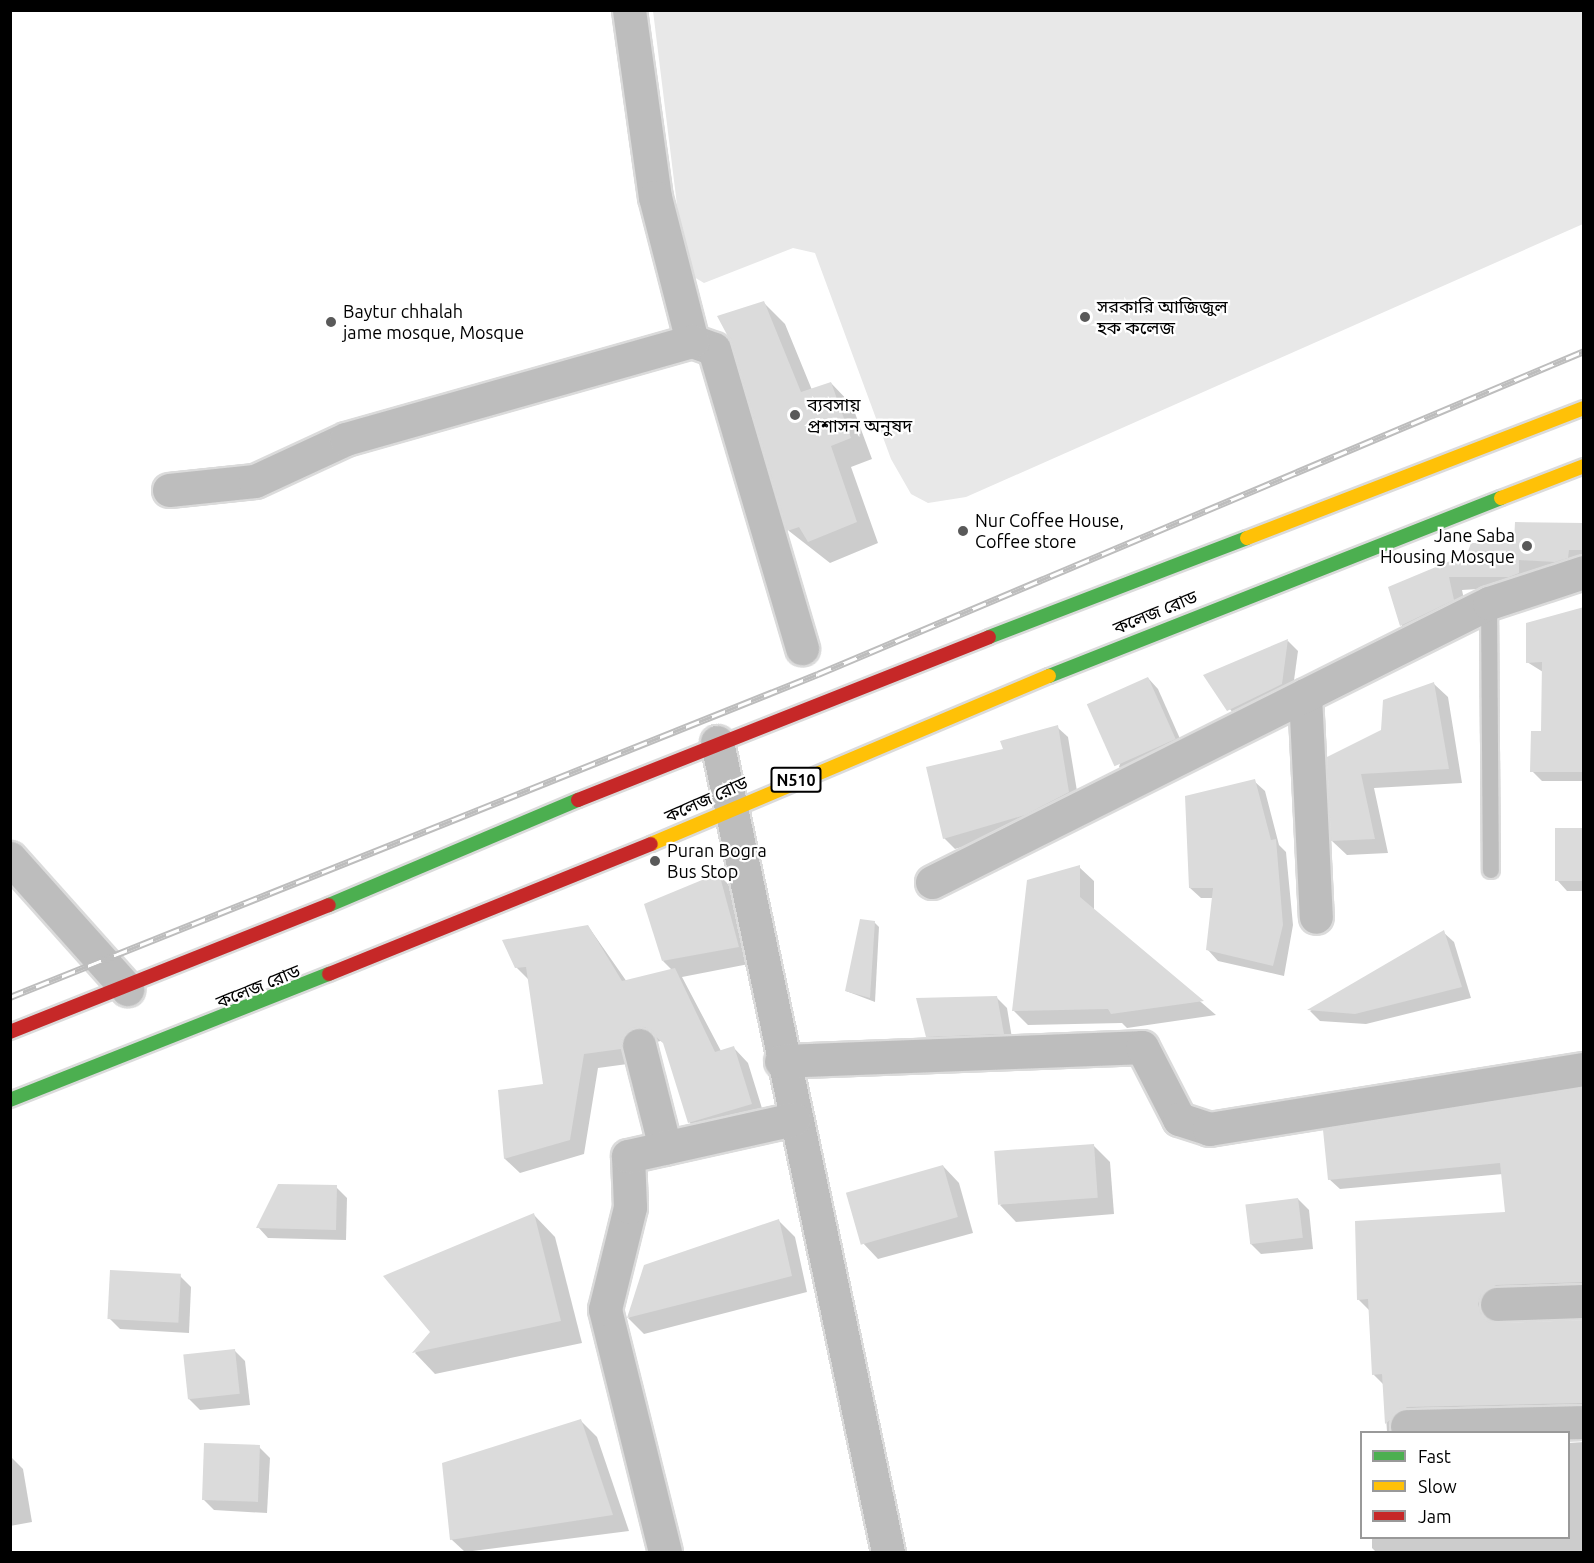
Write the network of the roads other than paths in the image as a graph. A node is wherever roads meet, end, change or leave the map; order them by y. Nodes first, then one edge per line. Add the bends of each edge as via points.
1 (629, 10) edge
2 (692, 341) junction
3 (1584, 408) edge
4 (1584, 466) edge
5 (169, 490) dead end
6 (1584, 572) edge
7 (1489, 603) junction
8 (802, 648) dead end
9 (1305, 695) junction
10 (717, 742) junction
11 (730, 807) junction
12 (10, 858) edge
13 (1491, 870) dead end
14 (932, 882) dead end
15 (1316, 917) dead end
16 (127, 989) junction
17 (10, 1032) edge
18 (639, 1045) dead end
19 (781, 1061) junction
20 (1584, 1069) edge
21 (10, 1100) edge
22 (794, 1119) junction
23 (665, 1148) junction
24 (1584, 1301) edge
25 (1497, 1304) dead end
26 (1584, 1422) edge
27 (1407, 1426) dead end
28 (665, 1552) edge
29 (888, 1552) edge

1 - 2 street via 655,197
2 - 5 street via 346,439 255,481
2 - 8 street via 714,349
3 - 10 highway, কলেজ রোড
4 - 11 highway, কলেজ রোড / N510 via 1179,621
6 - 7 street
7 - 9 street
7 - 13 lane
9 - 14 street
9 - 15 street
10 - 11 street
10 - 16 highway, কলেজ রোড
11 - 19 street
11 - 21 highway, কলেজ রোড / N510 via 564,881
12 - 16 street
16 - 17 highway, কলেজ রোড
18 - 23 street
19 - 20 street via 1142,1047 1179,1119 1209,1129
19 - 22 street
22 - 23 street
22 - 29 street
23 - 28 street via 628,1156 630,1207 605,1309
24 - 25 street
26 - 27 street

